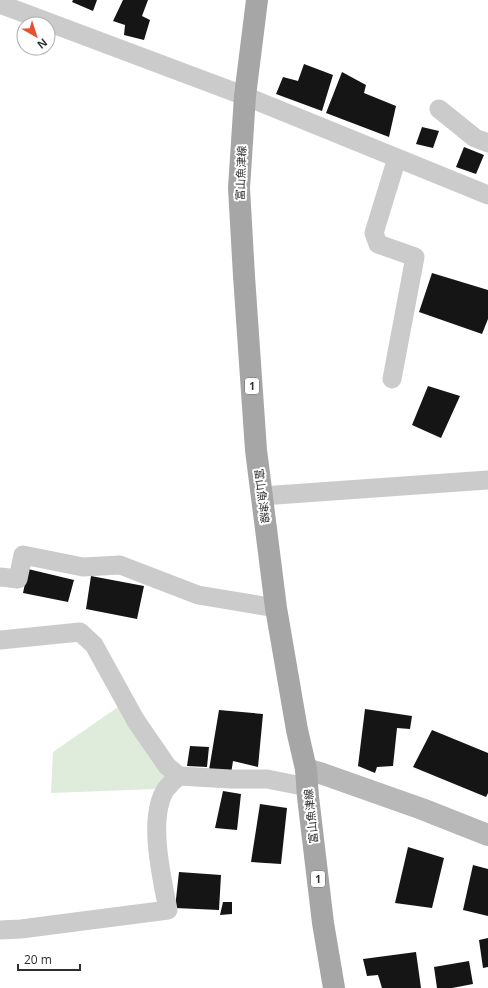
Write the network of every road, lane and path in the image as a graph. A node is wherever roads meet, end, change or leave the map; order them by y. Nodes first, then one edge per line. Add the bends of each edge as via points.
1 (257, 0) edge
2 (0, 4) edge
3 (28, 7) edge
4 (245, 96) junction
5 (439, 109) dead end
6 (488, 143) edge
7 (398, 158) junction
8 (488, 195) edge
9 (392, 379) dead end
10 (488, 480) edge
11 (262, 496) junction
12 (0, 577) edge
13 (276, 608) junction
14 (0, 640) edge
15 (179, 776) junction
16 (307, 778) junction
17 (488, 835) edge
18 (0, 930) edge
19 (334, 988) edge

1 - 4 main road, 富山魚津線 / 1
2 - 3 street
3 - 4 street
4 - 7 street
4 - 11 main road, 富山魚津線 / 1 via 239,188 255,435
5 - 6 street via 475,138
7 - 8 street
7 - 9 street via 374,232 378,244 414,257
10 - 11 street
11 - 13 main road, 富山魚津線 / 1
12 - 13 street via 18,579 23,555 83,567 120,565 198,595
13 - 16 main road, 富山魚津線 / 1
14 - 15 street via 80,632 94,645 136,721 168,766
15 - 16 street via 230,780
15 - 18 street via 165,790 157,811 158,851 168,910
16 - 17 street via 323,774
16 - 19 main road, 富山魚津線 / 1 via 323,923

